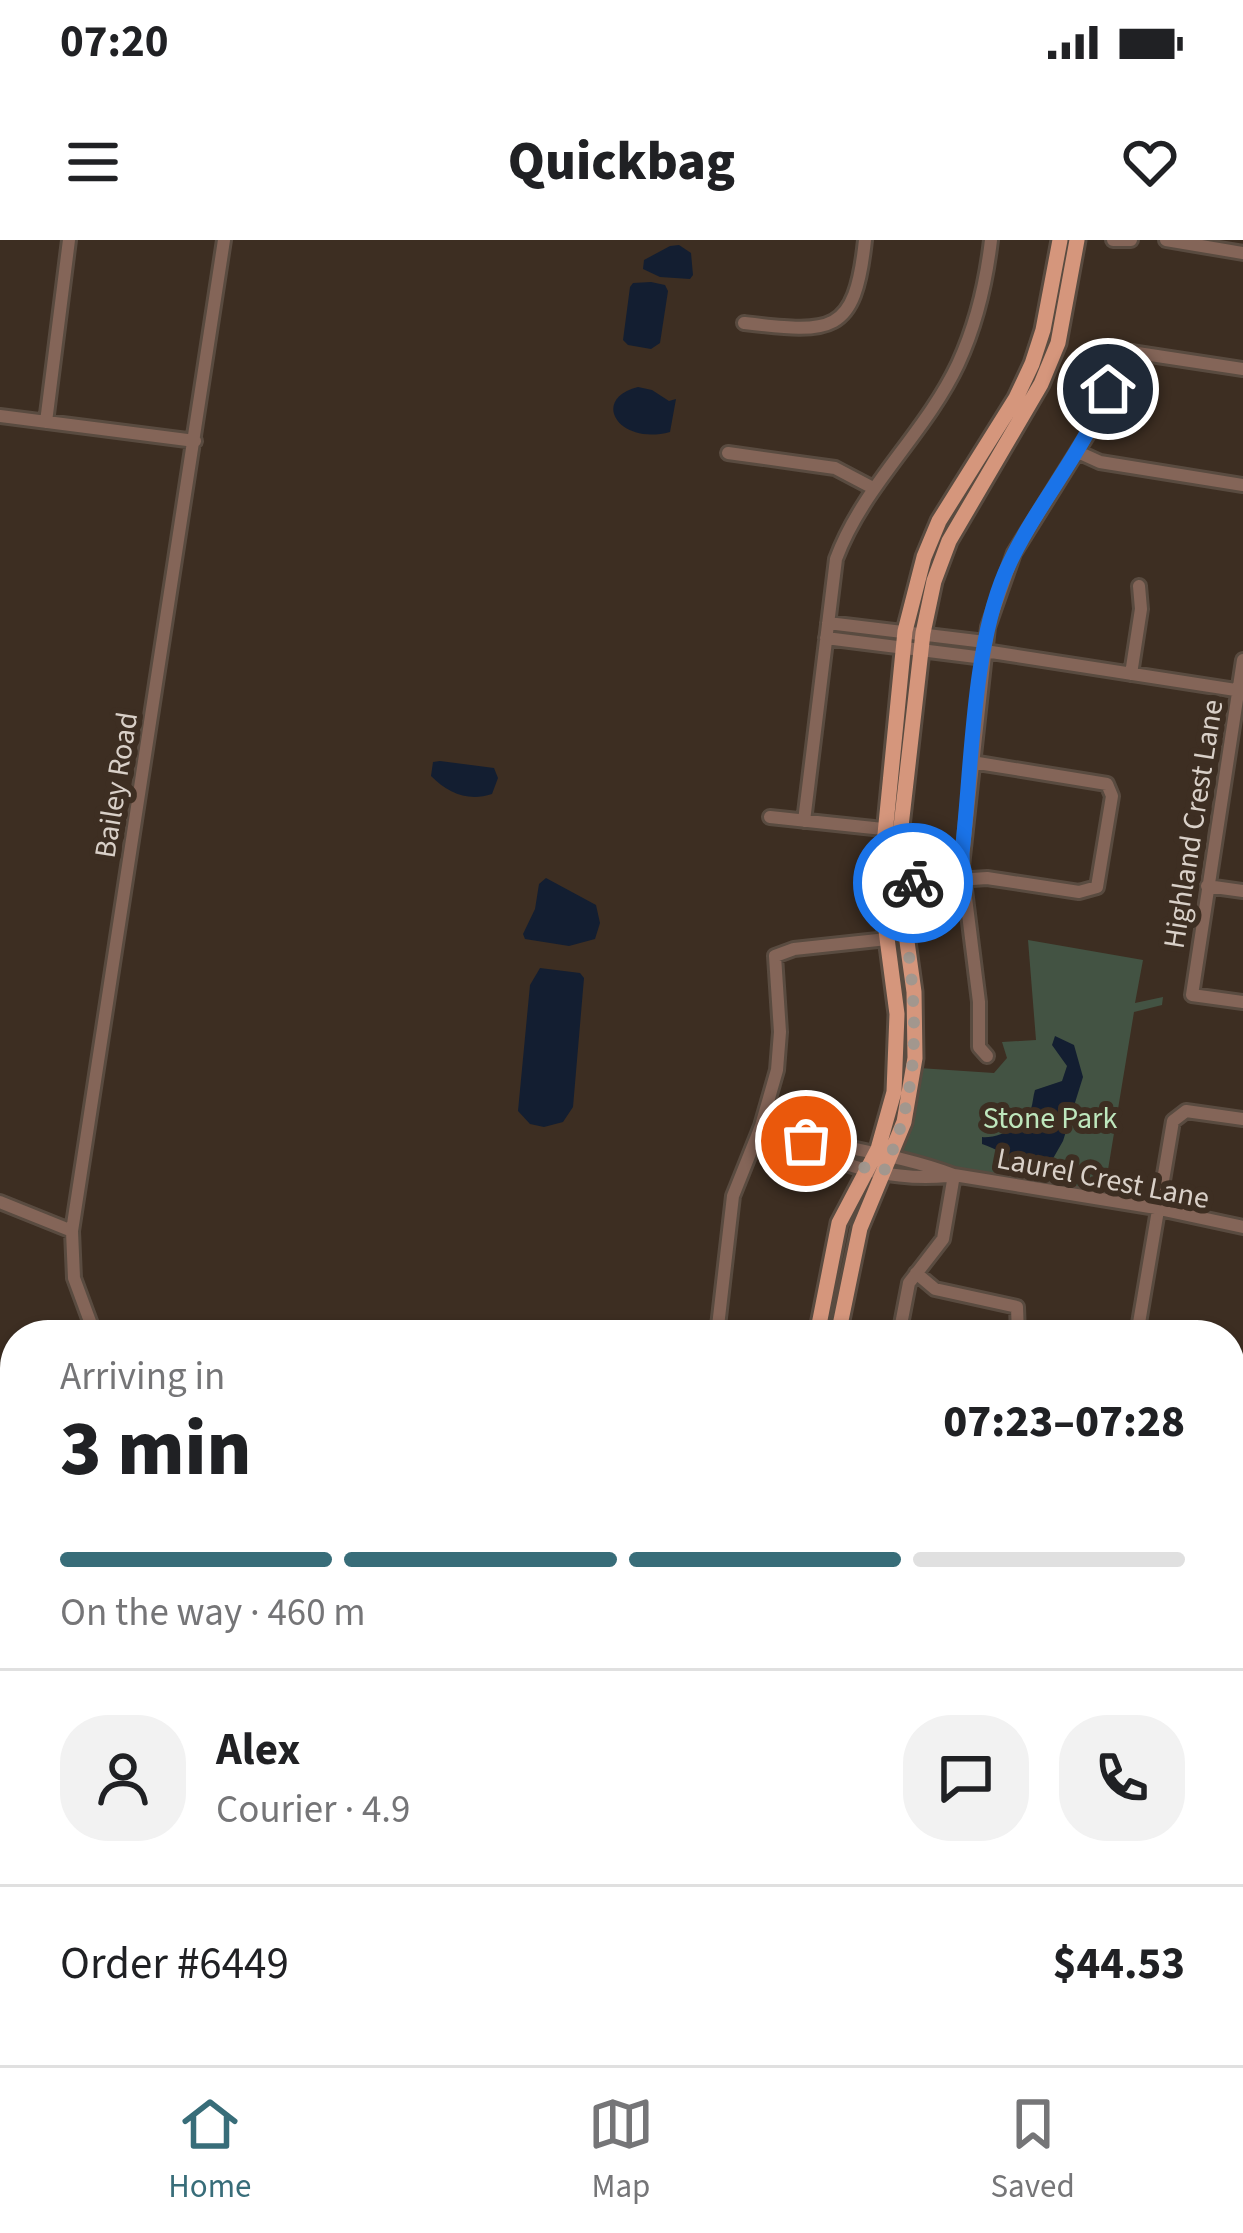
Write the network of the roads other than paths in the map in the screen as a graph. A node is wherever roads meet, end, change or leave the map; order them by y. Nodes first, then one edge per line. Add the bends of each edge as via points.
1 (69, 240) edge
2 (224, 240) edge
3 (866, 240) edge
4 (991, 240) edge
5 (1060, 240) edge
6 (1077, 240) edge
7 (1113, 240) edge
8 (1131, 240) edge
9 (1166, 240) edge
10 (1243, 253) edge
11 (744, 323) dead end
12 (1243, 369) edge
13 (0, 416) edge
14 (46, 422) junction
15 (195, 441) junction
16 (1078, 452) junction
17 (728, 453) dead end
18 (1243, 485) edge
19 (873, 488) junction
20 (1139, 586) dead end
21 (828, 623) junction
22 (826, 638) junction
23 (904, 639) junction
24 (922, 641) junction
25 (985, 651) junction
26 (1243, 660) edge
27 (1131, 674) junction
28 (1241, 691) edge
29 (972, 762) junction
30 (1224, 778) junction
31 (1243, 780) edge
32 (770, 817) dead end
33 (804, 820) junction
34 (883, 829) junction
35 (963, 880) junction
36 (899, 884) junction
37 (1207, 886) junction
38 (1243, 891) edge
39 (887, 939) junction
40 (1243, 1002) edge
41 (987, 1056) dead end
42 (1243, 1119) edge
43 (761, 1126) junction
44 (880, 1163) junction
45 (953, 1175) junction
46 (0, 1202) edge
47 (1158, 1209) junction
48 (1243, 1227) edge
49 (72, 1231) junction
50 (916, 1273) junction
51 (89, 1320) edge
52 (720, 1320) edge
53 (820, 1320) edge
54 (841, 1320) edge
55 (901, 1320) edge
56 (1017, 1320) edge
57 (1140, 1320) edge

1 - 14 street
2 - 15 street, Bailey Road
3 - 11 street via 861,280 835,322 814,330
4 - 19 street via 956,368
5 - 23 main road via 1032,364 939,521
6 - 24 main road via 1058,343 949,541
7 - 8 street
9 - 10 street
12 - 16 street via 1124,354
13 - 14 street
14 - 15 street
15 - 49 street, Bailey Road
16 - 18 street
16 - 25 street via 1014,553
17 - 19 street via 835,468
19 - 21 street via 836,559
20 - 27 street
21 - 22 street
21 - 23 street
22 - 23 street
22 - 33 street
23 - 24 street
23 - 34 main road
24 - 25 street
24 - 36 main road
25 - 27 street
25 - 29 street
26 - 28 street, Highland Crest Lane
27 - 28 street
28 - 30 street, Highland Crest Lane
29 - 35 street
29 - 35 street via 1102,782 1112,796 1094,890
30 - 31 street
30 - 37 street, Highland Crest Lane
32 - 33 street
33 - 34 street
34 - 39 main road
35 - 36 street
35 - 41 street via 979,1047
36 - 44 main road via 916,1031 904,1122
37 - 38 street
37 - 40 street, Highland Crest Lane via 1192,994
39 - 43 street via 775,956 779,1049
39 - 44 main road via 897,1056
42 - 47 street via 1177,1114
43 - 44 street, Laurel Crest Lane
43 - 52 street via 733,1196
44 - 45 street, Laurel Crest Lane via 924,1178
44 - 53 main road via 839,1223
44 - 54 main road
45 - 47 street, Laurel Crest Lane
45 - 50 street via 943,1239
46 - 49 street
47 - 48 street, Laurel Crest Lane
47 - 57 street
49 - 51 street, Bailey Road via 74,1278
50 - 55 street
50 - 56 street via 935,1289 1017,1307

